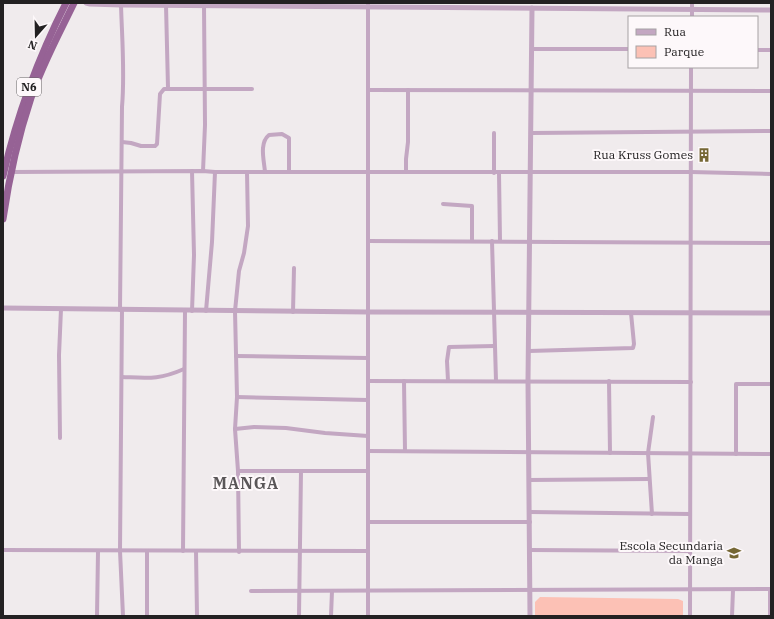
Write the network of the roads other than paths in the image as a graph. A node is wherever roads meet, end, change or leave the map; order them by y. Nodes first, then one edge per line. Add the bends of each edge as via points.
1 (66, 3) edge
2 (74, 3) edge
3 (86, 3) edge
4 (692, 3) edge
5 (121, 5) junction
6 (166, 5) junction
7 (204, 5) junction
8 (293, 5) edge
9 (368, 5) edge
10 (490, 5) edge
11 (532, 5) edge
12 (692, 9) junction
13 (771, 10) edge
14 (692, 16) edge
15 (532, 49) junction
16 (628, 49) edge
17 (758, 50) edge
18 (771, 50) edge
19 (692, 68) edge
20 (168, 88) junction
21 (204, 89) junction
22 (252, 89) dead end
23 (368, 90) junction
24 (408, 90) junction
25 (531, 90) junction
26 (691, 91) junction
27 (771, 91) edge
28 (691, 132) junction
29 (771, 132) edge
30 (494, 133) dead end
31 (531, 133) junction
32 (122, 142) junction
33 (122, 171) junction
34 (192, 171) junction
35 (203, 171) junction
36 (11, 172) junction
37 (215, 172) junction
38 (247, 172) junction
39 (265, 172) junction
40 (289, 172) junction
41 (368, 172) junction
42 (406, 172) junction
43 (530, 172) junction
44 (691, 172) junction
45 (496, 173) junction
46 (771, 174) edge
47 (3, 176) edge
48 (443, 204) dead end
49 (3, 220) edge
50 (368, 241) junction
51 (472, 241) junction
52 (492, 241) junction
53 (500, 241) junction
54 (530, 242) junction
55 (691, 242) junction
56 (771, 243) edge
57 (294, 268) dead end
58 (3, 308) edge
59 (61, 310) junction
60 (121, 310) junction
61 (185, 311) junction
62 (192, 311) junction
63 (206, 311) junction
64 (235, 311) junction
65 (294, 312) junction
66 (368, 312) junction
67 (493, 313) junction
68 (529, 313) junction
69 (631, 313) junction
70 (691, 313) junction
71 (771, 313) edge
72 (494, 346) junction
73 (529, 351) junction
74 (236, 356) junction
75 (368, 358) junction
76 (184, 369) junction
77 (122, 377) junction
78 (368, 381) junction
79 (404, 381) junction
80 (448, 381) junction
81 (496, 381) junction
82 (528, 381) junction
83 (609, 381) junction
84 (691, 382) junction
85 (771, 384) edge
86 (237, 397) junction
87 (368, 400) junction
88 (653, 417) dead end
89 (235, 428) junction
90 (368, 436) junction
91 (60, 438) dead end
92 (368, 451) junction
93 (405, 451) junction
94 (529, 452) junction
95 (610, 453) junction
96 (648, 453) junction
97 (690, 453) junction
98 (736, 454) junction
99 (771, 454) edge
100 (238, 471) junction
101 (301, 471) junction
102 (368, 471) junction
103 (649, 479) junction
104 (529, 480) junction
105 (530, 512) junction
106 (652, 514) junction
107 (690, 514) junction
108 (368, 522) junction
109 (530, 522) junction
110 (3, 550) edge
111 (530, 550) junction
112 (120, 551) junction
113 (147, 551) junction
114 (183, 551) junction
115 (368, 551) junction
116 (690, 551) junction
117 (98, 552) junction
118 (196, 552) junction
119 (239, 552) junction
120 (301, 552) junction
121 (690, 589) junction
122 (770, 589) edge
123 (733, 590) junction
124 (251, 591) dead end
125 (300, 591) junction
126 (332, 591) junction
127 (368, 591) junction
128 (530, 591) junction
129 (97, 616) edge
130 (123, 616) edge
131 (147, 616) edge
132 (197, 616) edge
133 (299, 616) edge
134 (331, 616) edge
135 (368, 616) edge
136 (530, 616) edge
137 (690, 616) edge
138 (732, 616) edge
139 (770, 616) edge

1 - 47 highway, N6 via 30,85
2 - 36 highway, N6 via 32,97
3 - 5 street
4 - 12 street
5 - 6 street
5 - 32 street via 124,80
6 - 7 street
6 - 20 street
7 - 8 street
7 - 21 street
8 - 9 street
9 - 10 street
9 - 23 street
10 - 11 street
11 - 12 street
11 - 15 street
12 - 13 street
12 - 14 street
15 - 16 street
15 - 25 street
17 - 18 street
19 - 26 street
20 - 21 street
20 - 32 street via 160,94 157,144 140,146
21 - 22 street
21 - 35 street
23 - 24 street
23 - 41 street
24 - 25 street
24 - 42 street
25 - 26 street
25 - 31 street
26 - 27 street
26 - 28 street
28 - 29 street
28 - 31 street
28 - 44 street
30 - 45 street
31 - 43 street
32 - 33 street
33 - 34 street
33 - 36 street
33 - 60 street
34 - 35 street
34 - 62 street
35 - 37 street
36 - 49 highway, N6
37 - 38 street
37 - 63 street
38 - 39 street
38 - 64 street via 248,226 246,247 239,271
39 - 40 street
39 - 40 street via 263,150 266,138 269,135 282,134 289,138
40 - 41 street
41 - 42 street
41 - 50 street
42 - 45 street
43 - 44 street
43 - 45 street
43 - 54 street
44 - 46 street
44 - 55 street
45 - 53 street
48 - 51 street via 472,206
50 - 51 street
50 - 66 street
51 - 52 street
52 - 53 street
52 - 67 street
53 - 54 street
54 - 55 street
54 - 68 street
55 - 56 street
55 - 70 street
57 - 65 street
58 - 59 street
59 - 60 street
59 - 91 street
60 - 61 street
60 - 77 street
61 - 62 street
61 - 76 street
62 - 63 street
63 - 64 street
64 - 65 street
64 - 74 street
65 - 66 street
66 - 67 street
66 - 75 street
67 - 68 street
67 - 72 street
68 - 69 street
68 - 73 street
69 - 70 street
69 - 73 street via 633,348
70 - 71 street
70 - 84 street
72 - 80 street via 449,347
72 - 81 street
73 - 82 street
74 - 75 street
74 - 86 street
75 - 78 street
76 - 77 street via 163,377
76 - 114 street
77 - 112 street
78 - 79 street
78 - 87 street
79 - 80 street
79 - 93 street
80 - 81 street
81 - 82 street
82 - 83 street
82 - 94 street
83 - 84 street
83 - 95 street
84 - 97 street
85 - 98 street via 736,384
86 - 87 street
86 - 89 street
87 - 90 street
88 - 96 street
89 - 90 street via 286,428
89 - 100 street
90 - 92 street
92 - 93 street
92 - 102 street
93 - 94 street
94 - 95 street
94 - 104 street
95 - 96 street
96 - 97 street
96 - 103 street
97 - 98 street
97 - 107 street
98 - 99 street
100 - 101 street
100 - 119 street
101 - 102 street
101 - 120 street
102 - 108 street
103 - 104 street
103 - 106 street
104 - 105 street
105 - 106 street
105 - 109 street
106 - 107 street
107 - 116 street
108 - 109 street
108 - 115 street
109 - 111 street
110 - 117 street
111 - 116 street
111 - 128 street
112 - 113 street
112 - 117 street
112 - 130 street
113 - 114 street
113 - 131 street
114 - 118 street
115 - 120 street
115 - 127 street
116 - 121 street
117 - 129 street
118 - 119 street
118 - 132 street
119 - 120 street
120 - 125 street
121 - 123 street
121 - 128 street
121 - 137 street
122 - 123 street
122 - 139 street
123 - 138 street
124 - 125 street
125 - 126 street
125 - 133 street
126 - 127 street
126 - 134 street
127 - 128 street
127 - 135 street
128 - 136 street

